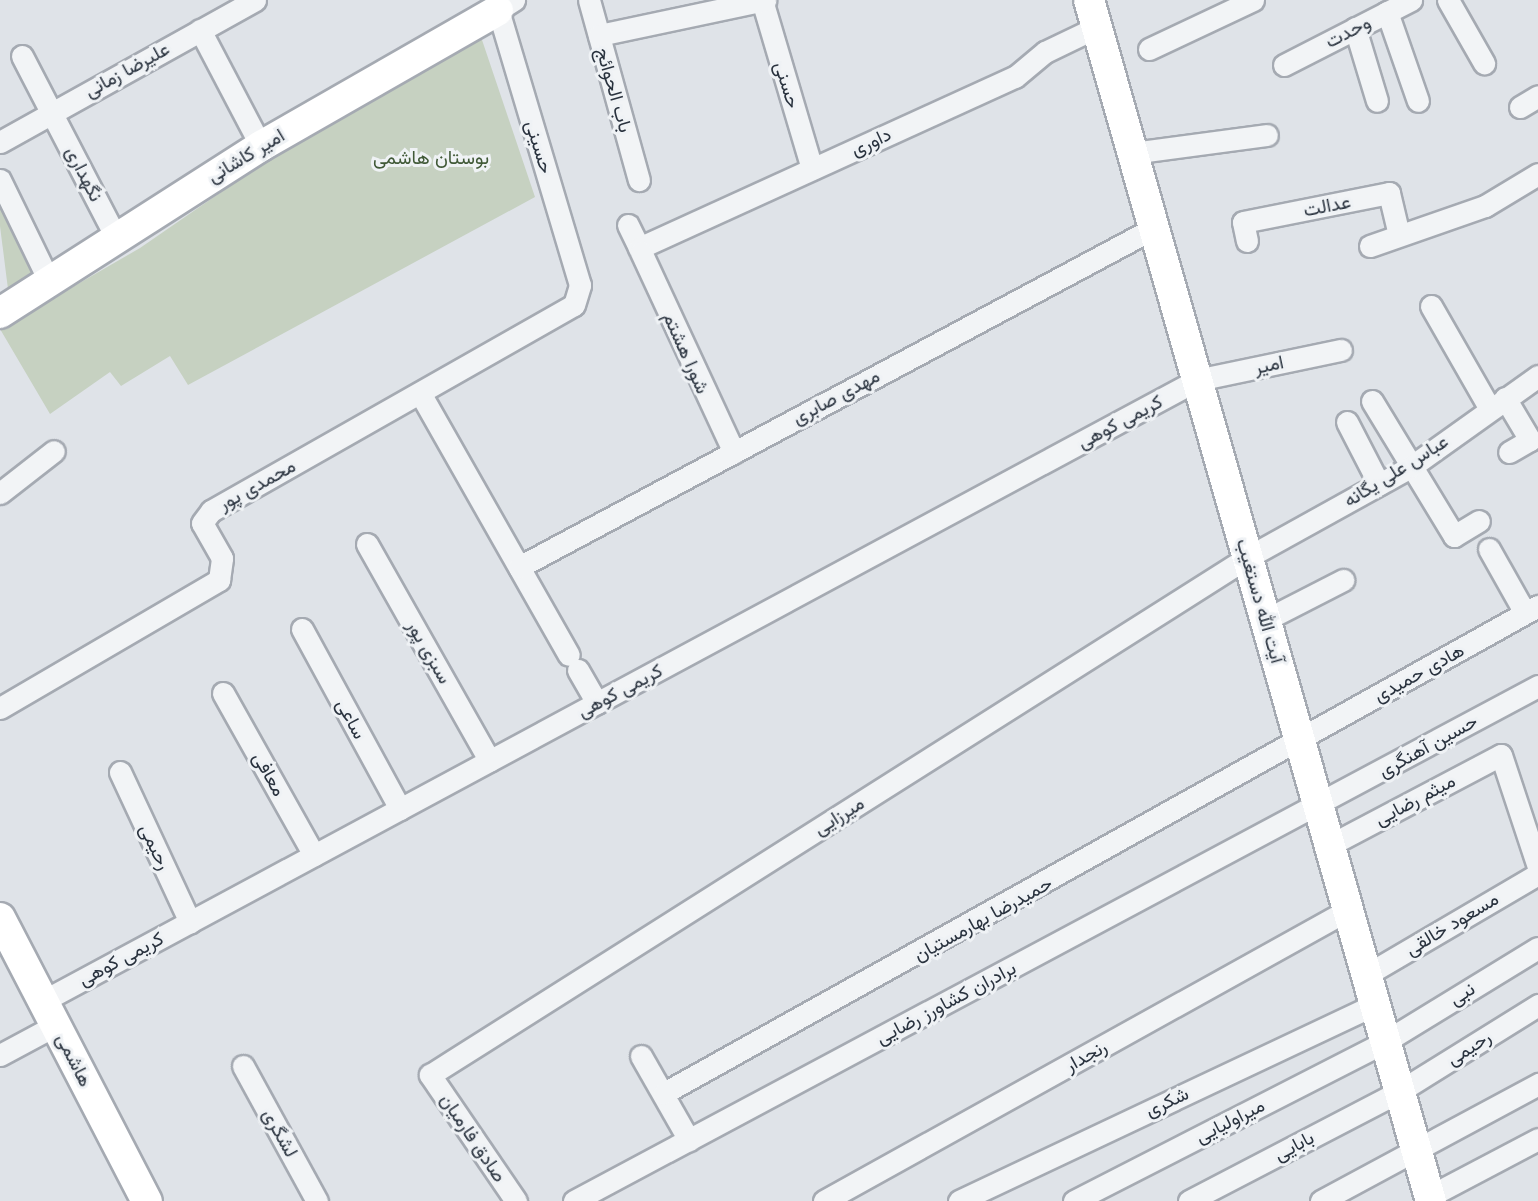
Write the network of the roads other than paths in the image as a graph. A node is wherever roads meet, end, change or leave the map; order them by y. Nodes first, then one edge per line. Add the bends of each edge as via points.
1 (255, 0) edge
2 (589, 0) edge
3 (763, 0) edge
4 (1253, 0) edge
5 (1411, 0) edge
6 (1448, 0) edge
7 (506, 5) edge
8 (1387, 12) junction
9 (1093, 13) edge
10 (1355, 28) junction
11 (200, 30) junction
12 (599, 35) junction
13 (1149, 49) dead end
14 (22, 56) dead end
15 (1484, 64) dead end
16 (1284, 65) dead end
17 (1377, 101) dead end
18 (1418, 101) dead end
19 (52, 111) junction
20 (1267, 135) dead end
21 (0, 142) edge
22 (261, 145) junction
23 (1132, 153) junction
24 (812, 169) junction
25 (1538, 174) edge
26 (639, 180) dead end
27 (1, 185) edge
28 (628, 225) dead end
29 (1154, 228) junction
30 (1399, 235) junction
31 (116, 237) junction
32 (1247, 241) dead end
33 (1370, 246) dead end
34 (640, 250) junction
35 (48, 279) junction
36 (580, 285) joint
37 (1431, 306) dead end
38 (0, 313) edge
39 (1341, 351) dead end
40 (1197, 380) junction
41 (1537, 381) edge
42 (420, 393) junction
43 (1372, 401) dead end
44 (1497, 404) junction
45 (1347, 422) dead end
46 (54, 451) dead end
47 (734, 452) junction
48 (1508, 453) dead end
49 (1412, 466) junction
50 (1379, 484) junction
51 (0, 493) edge
52 (1479, 521) dead end
53 (367, 544) dead end
54 (1489, 549) dead end
55 (1248, 557) junction
56 (519, 567) junction
57 (1343, 580) dead end
58 (1532, 610) edge
59 (1265, 620) junction
60 (302, 629) dead end
61 (1538, 686) edge
62 (223, 693) dead end
63 (597, 703) junction
64 (0, 708) edge
65 (1300, 741) junction
66 (490, 761) junction
67 (120, 772) dead end
68 (1319, 806) junction
69 (400, 809) junction
70 (1330, 845) junction
71 (314, 855) junction
72 (1538, 867) edge
73 (1538, 874) edge
74 (1348, 910) junction
75 (0, 918) edge
76 (190, 922) junction
77 (1538, 947) edge
78 (1366, 975) junction
79 (1375, 1004) junction
80 (1538, 1005) edge
81 (49, 1013) junction
82 (1386, 1041) junction
83 (0, 1055) edge
84 (641, 1056) dead end
85 (243, 1066) dead end
86 (430, 1075) joint
87 (1538, 1084) edge
88 (1400, 1091) junction
89 (664, 1093) junction
90 (1538, 1139) edge
91 (689, 1140) junction
92 (1416, 1150) junction
93 (1431, 1199) edge
94 (147, 1201) edge
95 (317, 1201) edge
96 (516, 1201) edge
97 (574, 1201) edge
98 (824, 1201) edge
99 (959, 1201) edge
100 (1074, 1201) edge
101 (1189, 1201) edge
102 (1321, 1201) edge

1 - 11 street, علیرضا زمانی
2 - 12 street, باب الحوائج
3 - 12 street
3 - 24 street, حسنی
4 - 13 street
5 - 8 street, وحدت
6 - 15 street
7 - 22 street, امیر کاشانی
7 - 36 street, حسینی
8 - 10 street, وحدت
8 - 18 street
9 - 23 street, آیت الله دستغیب
9 - 24 street, داوری via 1015,77
10 - 16 street, وحدت
10 - 17 street
11 - 19 street, علیرضا زمانی
11 - 22 street
12 - 26 street, باب الحوائج
14 - 19 street, نگهداری
19 - 21 street, علیرضا زمانی
19 - 31 street, نگهداری
20 - 23 street
22 - 31 street, امیر کاشانی
23 - 29 street, آیت الله دستغیب
24 - 34 street, داوری
25 - 30 street via 1485,206
27 - 35 street
28 - 34 street, شورا هشتم
29 - 40 street, آیت الله دستغیب
29 - 47 street, مهدی صابری
30 - 32 street, عدالت via 1389,193 1243,222
30 - 33 street
31 - 35 street, امیر کاشانی
34 - 47 street, شورا هشتم
35 - 38 street, امیر کاشانی
36 - 42 street, محمدی پور via 564,313
37 - 44 street
39 - 40 street, امیر
40 - 55 street, آیت الله دستغیب
40 - 63 street, کریمی کوهی
41 - 44 street, عباس علی یگانه
42 - 56 street
42 - 64 street, محمدی پور via 211,511 202,523 222,558 219,580
43 - 49 street
44 - 48 street via 1530,440
44 - 49 street, عباس علی یگانه
45 - 50 street
46 - 51 street
47 - 56 street, مهدی صابری
49 - 50 street, عباس علی یگانه
49 - 52 street via 1454,536
50 - 55 street, عباس علی یگانه
53 - 66 street, سبزی پور
54 - 58 street
55 - 59 street, آیت الله دستغیب
55 - 86 street, میرزایی
56 - 63 street
57 - 59 street
58 - 65 street, هادی حمیدی
59 - 65 street, آیت الله دستغیب
60 - 69 street, ساعی
61 - 68 street, حسین آهنگری
62 - 71 street, معافی
63 - 66 street, کریمی کوهی
65 - 68 street, آیت الله دستغیب
65 - 89 street, حمیدرضا بهارمستیان
66 - 69 street, کریمی کوهی
67 - 76 street, رحیمی
68 - 70 street, آیت الله دستغیب
68 - 91 street, برادران کشاورز رضایی
69 - 71 street, کریمی کوهی
70 - 72 street, میثم رضایی via 1501,755
70 - 74 street, آیت الله دستغیب
71 - 76 street, کریمی کوهی
73 - 78 street, مسعود خالقی
74 - 78 street, آیت الله دستغیب
74 - 98 street, رنجدار
75 - 81 street, هاشمی
76 - 81 street, کریمی کوهی
77 - 82 street, نبی
78 - 79 street, آیت الله دستغیب
79 - 82 street, آیت الله دستغیب
79 - 99 street, شکری
80 - 88 street, رحیمی
81 - 83 street, کریمی کوهی
81 - 94 street, هاشمی
82 - 88 street, آیت الله دستغیب
82 - 100 street, میراولیایی
84 - 89 street
85 - 95 street, لشگری
86 - 96 street, صادق فارمیان
87 - 92 street
88 - 92 street, آیت الله دستغیب
88 - 101 street, بابایی
89 - 91 street
90 - 93 street
91 - 97 street, برادران کشاورز رضایی
92 - 93 street, آیت الله دستغیب
92 - 102 street

